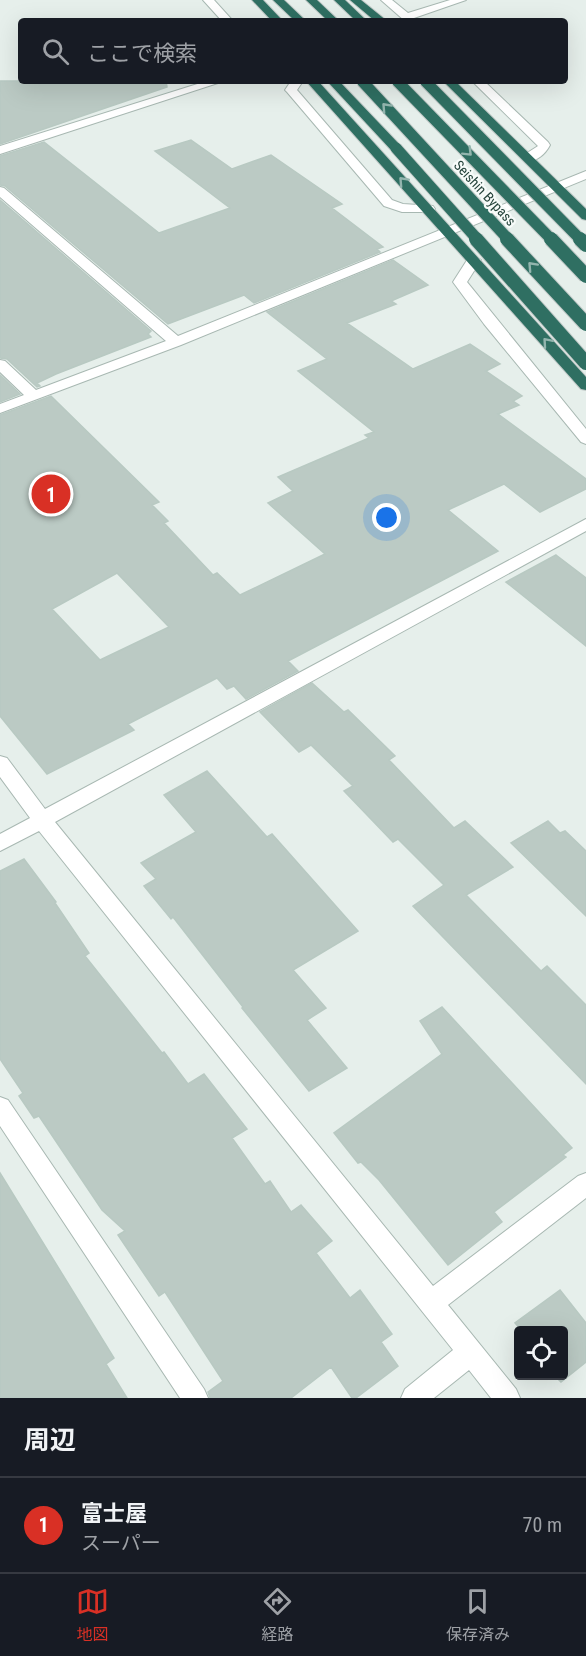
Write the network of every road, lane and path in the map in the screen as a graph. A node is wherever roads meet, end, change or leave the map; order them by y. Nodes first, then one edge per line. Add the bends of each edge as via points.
1 (208, 0) edge
2 (278, 0) edge
3 (311, 0) edge
4 (339, 0) edge
5 (355, 0) edge
6 (386, 0) edge
7 (461, 0) edge
8 (260, 3) edge
9 (225, 18) edge
10 (268, 18) edge
11 (275, 18) edge
12 (298, 18) edge
13 (331, 18) edge
14 (359, 18) edge
15 (378, 18) edge
16 (408, 18) edge
17 (412, 18) edge
18 (209, 84) edge
19 (295, 84) edge
20 (315, 84) edge
21 (336, 84) edge
22 (365, 84) edge
23 (400, 84) edge
24 (428, 84) edge
25 (452, 84) edge
26 (481, 84) edge
27 (0, 150) edge
28 (528, 158) junction
29 (586, 175) edge
30 (557, 187) junction
31 (0, 191) edge
32 (429, 209) junction
33 (584, 212) edge
34 (449, 231) junction
35 (586, 244) edge
36 (474, 260) junction
37 (586, 276) edge
38 (586, 324) edge
39 (176, 342) junction
40 (586, 363) edge
41 (0, 364) edge
42 (586, 386) edge
43 (33, 396) junction
44 (0, 409) edge
45 (586, 439) edge
46 (586, 524) edge
47 (0, 763) edge
48 (42, 820) junction
49 (0, 843) edge
50 (0, 1107) edge
51 (586, 1184) edge
52 (431, 1303) junction
53 (471, 1352) junction
54 (195, 1398) edge
55 (414, 1398) edge
56 (507, 1398) edge

1 - 9 street
2 - 12 highway
3 - 13 highway
4 - 14 highway
5 - 15 highway
6 - 16 street
7 - 17 street
8 - 10 highway
8 - 11 highway
18 - 27 street
19 - 32 street via 291,90 388,203
32 -> 20 highway
21 - 40 highway, bridge
38 -> 22 highway, Seishin Bypass, bridge
23 -> 37 highway, Seishin Bypass, bridge
24 - 35 highway, bridge
25 - 28 highway
26 - 28 street via 544,145
28 - 30 highway
29 - 30 street
30 - 33 highway
30 - 34 street
31 - 39 street
32 - 34 highway
34 - 36 highway
34 - 39 street
42 -> 36 highway
36 - 45 street via 460,282
39 - 43 street
41 - 43 street
43 - 44 street
46 - 48 street
47 - 48 street
48 - 49 street
48 - 52 street
50 - 54 street
51 - 52 street
52 - 53 street
53 - 55 street
53 - 56 street

